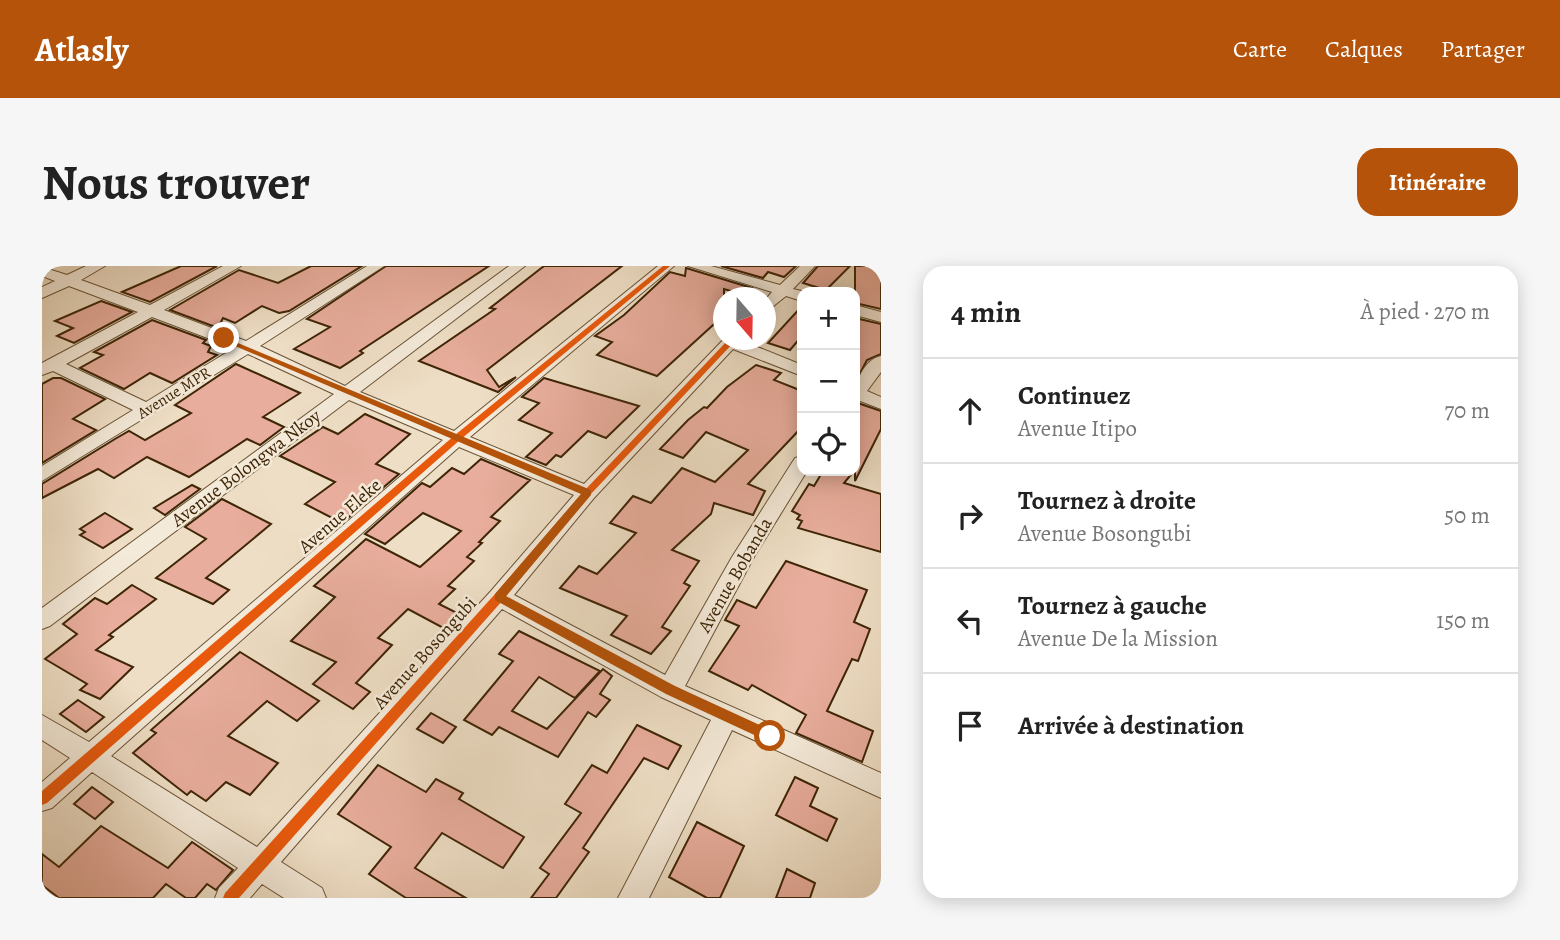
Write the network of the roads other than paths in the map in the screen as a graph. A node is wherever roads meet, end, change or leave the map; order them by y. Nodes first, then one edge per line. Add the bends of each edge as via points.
1 (98, 266) edge
2 (234, 266) edge
3 (377, 266) edge
4 (518, 266) edge
5 (667, 266) edge
6 (695, 266) edge
7 (808, 266) edge
8 (42, 271) edge
9 (68, 280) junction
10 (783, 290) junction
11 (42, 293) edge
12 (797, 294) edge
13 (776, 297) edge
14 (152, 311) junction
15 (860, 311) edge
16 (881, 317) edge
17 (248, 347) junction
18 (722, 350) edge
19 (752, 350) edge
20 (881, 361) edge
21 (48, 367) edge
22 (797, 369) edge
23 (860, 387) edge
24 (347, 393) junction
25 (860, 395) edge
26 (881, 404) edge
27 (147, 410) junction
28 (458, 437) junction
29 (797, 470) edge
30 (42, 475) edge
31 (587, 493) junction
32 (499, 597) junction
33 (42, 620) edge
34 (670, 690) junction
35 (726, 716) junction
36 (42, 726) edge
37 (88, 757) junction
38 (881, 786) edge
39 (42, 799) edge
40 (259, 864) junction
41 (230, 898) edge
42 (312, 898) edge
43 (633, 898) edge

1 - 9 street
2 - 14 street
3 - 17 street, Avenue MPR
4 - 24 street, Avenue Bolongwa Nkoy
5 - 28 street, Avenue Eleke
6 - 10 street
7 - 10 street
8 - 9 street
9 - 11 street
9 - 14 street
10 - 12 street
10 - 13 street
14 - 17 street
14 - 21 street
15 - 16 street
17 - 24 street
17 - 27 street, Avenue MPR
18 - 31 street, Avenue Bosongubi
19 - 22 street
20 - 23 street
21 - 27 street
24 - 28 street
24 - 33 street, Avenue Bolongwa Nkoy
25 - 26 street
27 - 30 street, Avenue MPR
28 - 31 street
28 - 37 street, Avenue Eleke
29 - 34 street, Avenue Bobanda
31 - 32 street, Avenue Bosongubi
32 - 34 street
32 - 40 street, Avenue Bosongubi
34 - 35 street
35 - 38 street
35 - 43 street
36 - 37 street
37 - 39 street, Avenue Eleke
37 - 40 street
40 - 41 street, Avenue Bosongubi
40 - 42 street

